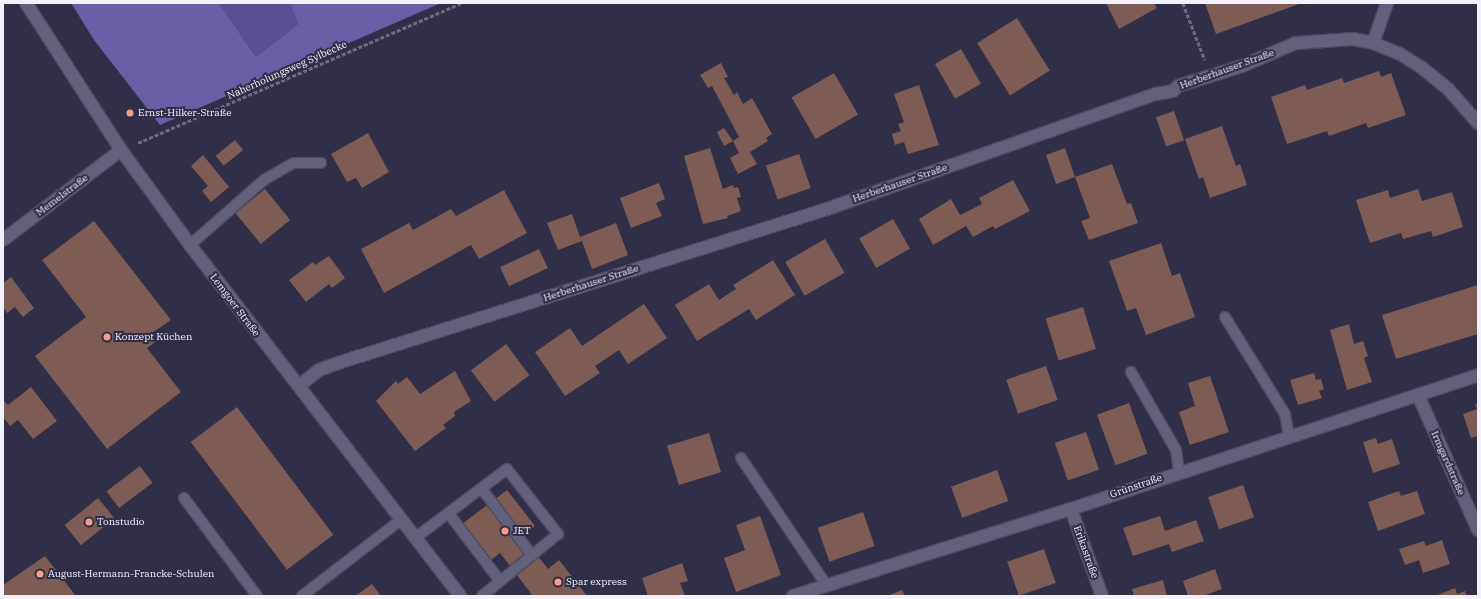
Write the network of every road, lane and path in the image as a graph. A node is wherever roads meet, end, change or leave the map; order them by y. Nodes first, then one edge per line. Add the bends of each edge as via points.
1 (26, 3) edge
2 (460, 3) edge
3 (1183, 3) edge
4 (1386, 3) edge
5 (1373, 43) junction
6 (1211, 75) junction
7 (1478, 123) edge
8 (120, 150) junction
9 (321, 163) dead end
10 (3, 240) edge
11 (190, 245) junction
12 (1225, 317) dead end
13 (1132, 372) dead end
14 (1478, 375) edge
15 (299, 386) junction
16 (1418, 395) junction
17 (1289, 436) junction
18 (741, 458) dead end
19 (1179, 472) junction
20 (482, 489) junction
21 (184, 498) dead end
22 (1071, 509) junction
23 (449, 514) junction
24 (402, 519) junction
25 (1478, 530) edge
26 (415, 538) junction
27 (532, 555) junction
28 (500, 581) junction
29 (827, 586) junction
30 (258, 596) edge
31 (302, 596) edge
32 (460, 596) edge
33 (482, 596) edge
34 (793, 596) edge
35 (1102, 596) edge

1 - 8 street, Lemgoer Straße
2 - 8 path, Naherholungsweg Sylbecke
3 - 6 path
4 - 5 street
5 - 6 street, Herberhauser Straße via 1333,38 1303,45 1296,43 1242,66
5 - 7 street, Herberhauser Straße via 1421,67 1449,90
6 - 15 street, Herberhauser Straße via 1178,86 1173,91 1156,94 827,209 341,362 319,370
8 - 10 street, Memelstraße
8 - 11 street, Lemgoer Straße
9 - 11 lane via 294,163 264,180
11 - 15 street, Lemgoer Straße
12 - 17 lane via 1285,414
13 - 19 lane via 1176,450
14 - 16 street, Grünstraße
15 - 24 street, Lemgoer Straße
16 - 17 street, Grünstraße
16 - 25 street, Irmgardstraße
17 - 19 street, Grünstraße
18 - 29 lane
19 - 22 street, Grünstraße
20 - 23 lane
20 - 27 lane
20 - 27 lane via 507,469 558,534
21 - 30 lane
22 - 29 street, Grünstraße
22 - 35 street, Erikastraße
23 - 26 lane
23 - 28 lane
24 - 26 street, Lemgoer Straße
24 - 31 lane
26 - 32 street, Lemgoer Straße
27 - 28 lane
28 - 33 lane
29 - 34 street, Grünstraße

